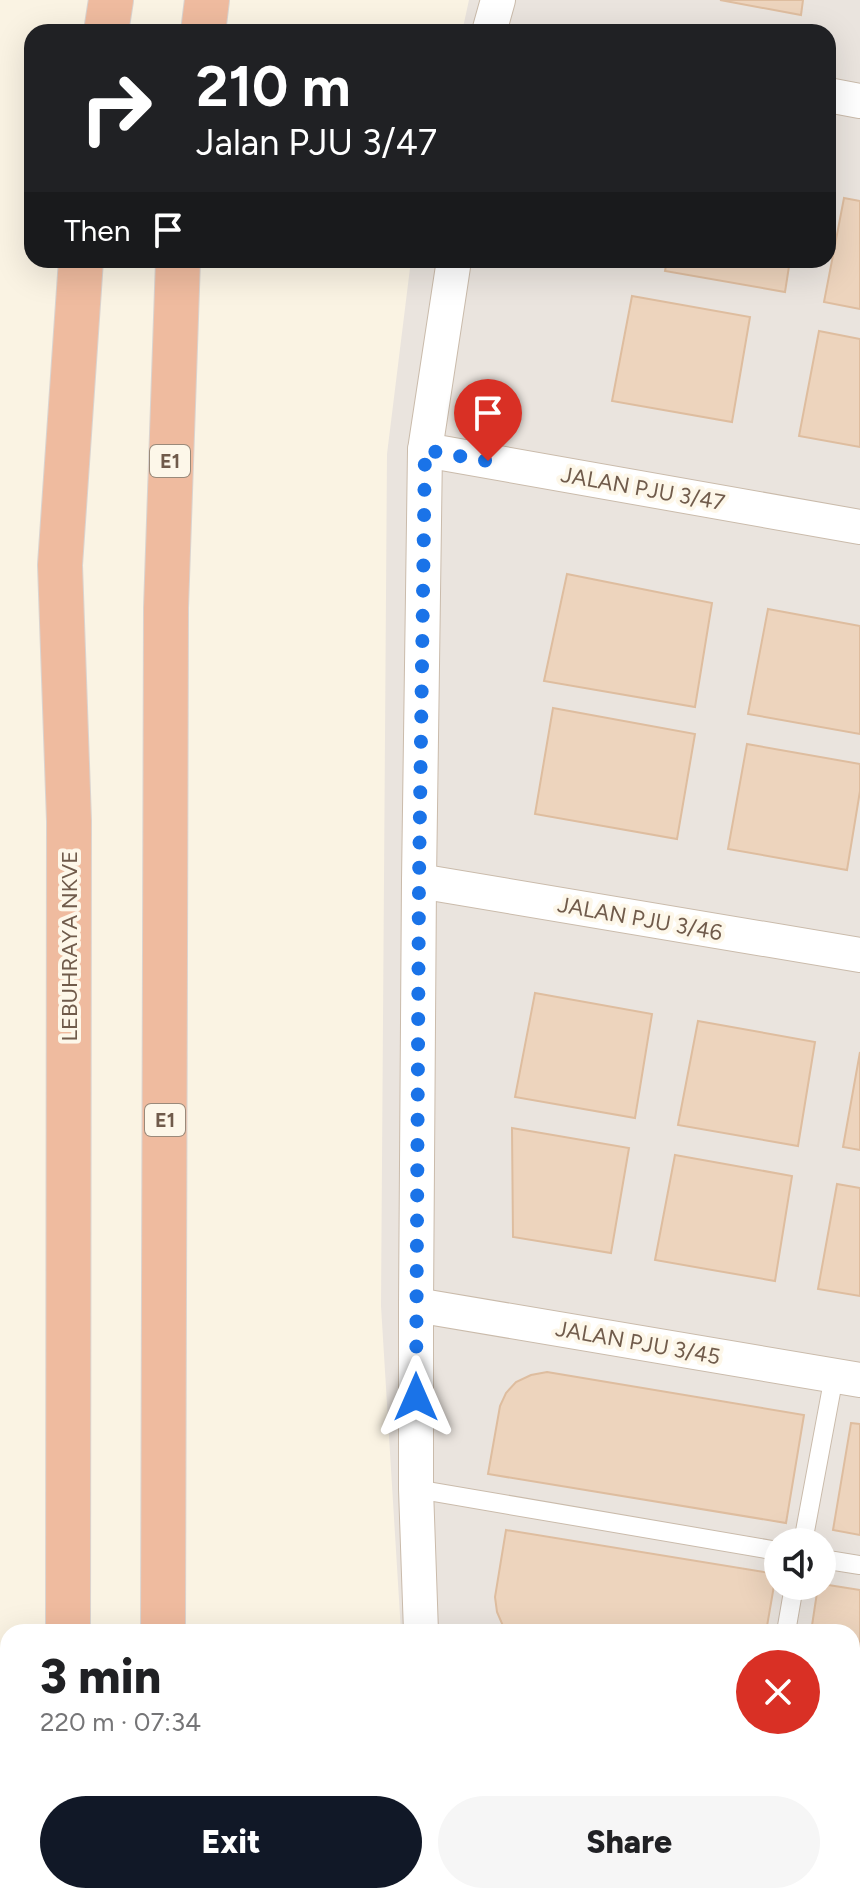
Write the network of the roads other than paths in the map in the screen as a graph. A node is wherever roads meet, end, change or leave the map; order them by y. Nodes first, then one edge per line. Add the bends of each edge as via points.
1 (111, 0) edge
2 (207, 0) edge
3 (498, 0) edge
4 (107, 24) edge
5 (204, 24) edge
6 (491, 24) edge
7 (836, 96) edge
8 (860, 101) edge
9 (80, 268) edge
10 (178, 268) edge
11 (453, 268) edge
12 (425, 450) junction
13 (860, 527) edge
14 (419, 881) junction
15 (860, 955) edge
16 (416, 1305) junction
17 (847, 1378) edge
18 (416, 1489) junction
19 (807, 1528) edge
20 (764, 1549) edge
21 (836, 1561) edge
22 (860, 1565) edge
23 (792, 1600) edge
24 (68, 1624) edge
25 (163, 1624) edge
26 (421, 1624) edge
27 (787, 1624) edge

1 - 4 highway
2 - 5 highway
3 - 6 street
7 - 8 street
9 - 24 highway, LEBUHRAYA NKVE via 60,565 69,821
10 - 25 highway, E1 via 166,624
11 - 12 street
12 - 13 street, JALAN PJU 3/47
12 - 14 street
14 - 15 street, JALAN PJU 3/46
14 - 16 street
16 - 17 street, JALAN PJU 3/45
16 - 18 street
17 - 19 lane
18 - 20 lane
18 - 26 street
21 - 22 lane
23 - 27 lane

